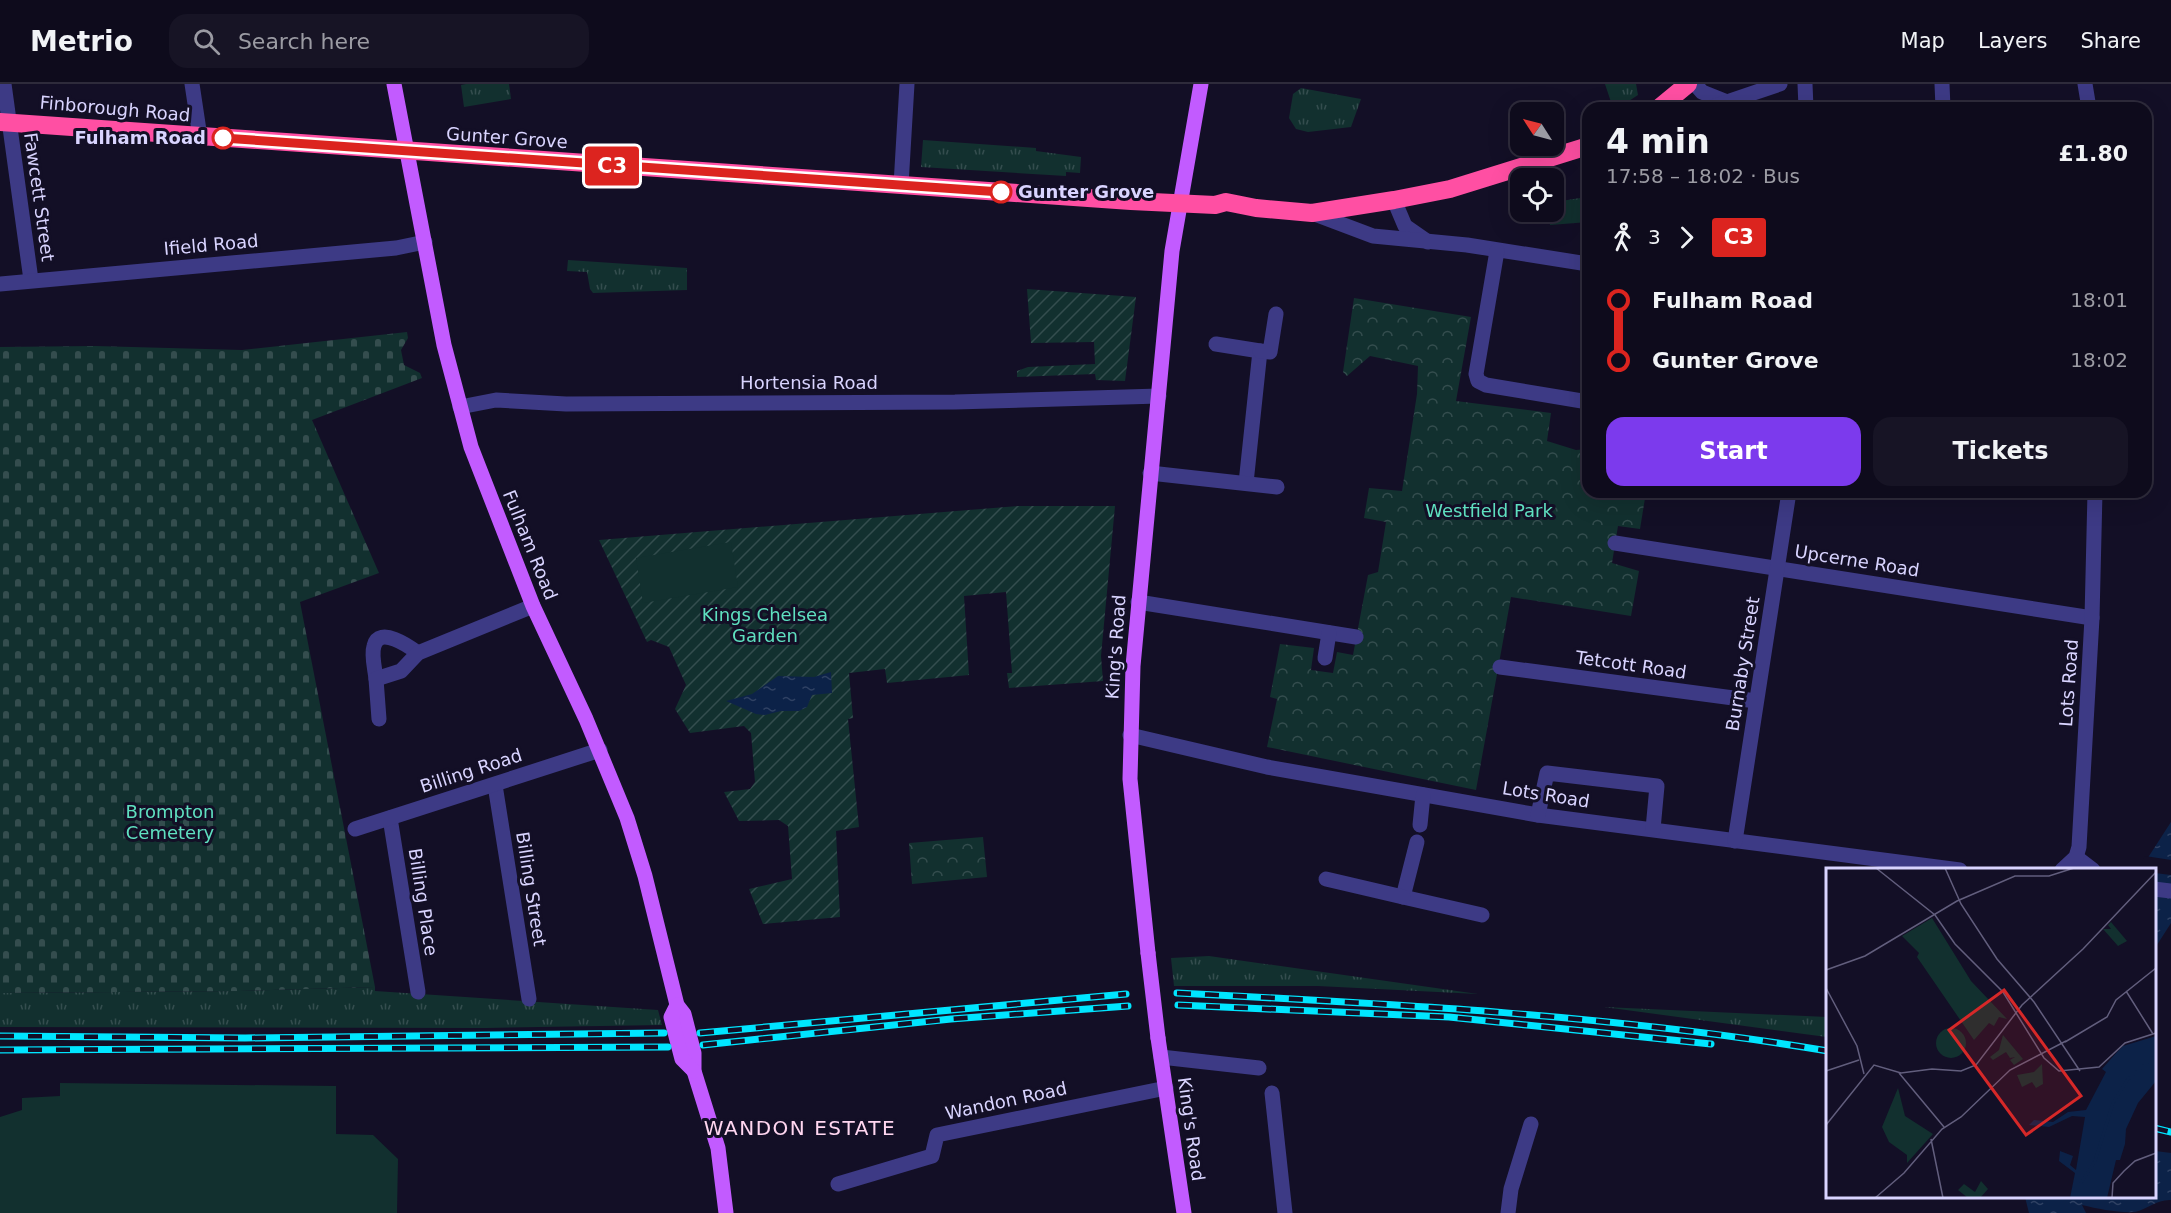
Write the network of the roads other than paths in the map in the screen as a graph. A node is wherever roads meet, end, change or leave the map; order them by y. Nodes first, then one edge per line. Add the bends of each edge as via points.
1 (4, 84) edge
2 (192, 84) edge
3 (394, 84) edge
4 (907, 84) edge
5 (1201, 84) edge
6 (1688, 84) edge
7 (1695, 84) edge
8 (1780, 84) edge
9 (1804, 84) edge
10 (1942, 84) edge
11 (2085, 84) edge
12 (1666, 102) edge
13 (1727, 102) joint
14 (1806, 102) edge
15 (1943, 102) edge
16 (2088, 102) edge
17 (5, 122) edge
18 (200, 137) junction
19 (1582, 148) edge
20 (407, 152) junction
21 (901, 185) junction
22 (1394, 200) junction
23 (1179, 202) junction
24 (1312, 213) junction
25 (425, 242) junction
26 (1431, 243) junction
27 (1497, 251) junction
28 (1582, 263) edge
29 (31, 280) junction
30 (0, 284) edge
31 (1276, 314) dead end
32 (1216, 344) dead end
33 (1260, 351) junction
34 (1159, 396) junction
35 (1582, 401) edge
36 (460, 407) junction
37 (1150, 473) junction
38 (1246, 483) junction
39 (1277, 487) dead end
40 (1788, 498) edge
41 (2095, 498) edge
42 (1615, 543) dead end
43 (1777, 569) junction
44 (1138, 602) junction
45 (533, 606) junction
46 (2092, 618) junction
47 (1329, 633) junction
48 (1356, 638) dead end
49 (418, 653) junction
50 (1325, 658) dead end
51 (1500, 667) dead end
52 (376, 679) junction
53 (1756, 701) junction
54 (379, 719) dead end
55 (1130, 735) junction
56 (600, 750) junction
57 (495, 784) junction
58 (1423, 795) junction
59 (1538, 814) junction
60 (390, 818) junction
61 (1420, 825) dead end
62 (355, 829) dead end
63 (1653, 829) junction
64 (1736, 841) junction
65 (1417, 842) dead end
66 (2076, 857) junction
67 (1945, 868) edge
68 (2064, 868) edge
69 (2090, 868) edge
70 (1326, 879) dead end
71 (2156, 889) edge
72 (2171, 891) edge
73 (1403, 897) junction
74 (1482, 915) dead end
75 (418, 992) dead end
76 (529, 999) dead end
77 (1161, 1057) junction
78 (1260, 1068) dead end
79 (1166, 1088) junction
80 (1272, 1093) dead end
81 (1531, 1124) dead end
82 (838, 1184) dead end
83 (726, 1213) edge
84 (1184, 1213) edge
85 (1285, 1213) edge
86 (1508, 1213) edge

1 - 17 street, Fawcett Street
2 - 18 street
3 - 20 main road, Fulham Road
4 - 21 street
5 - 23 main road, King's Road
6 - 12 highway
7 - 13 street via 1702,93
8 - 13 street
9 - 14 street
10 - 15 street
11 - 16 street
17 - 18 highway, Finborough Road
17 - 29 street, Fawcett Street
18 - 20 highway, Finborough Road
19 - 22 highway, Gunter Grove via 1450,189
20 - 21 highway, Gunter Grove
20 - 25 main road, Fulham Road
21 - 23 highway, Gunter Grove
22 - 24 highway, Gunter Grove
22 - 26 street via 1405,226
23 - 24 highway, Gunter Grove via 1226,202
23 - 34 main road, King's Road
24 - 26 street via 1373,236
25 - 29 street, Ifield Road via 396,249
25 - 36 main road, Fulham Road
26 - 27 street
27 - 28 street
27 - 35 street via 1478,381
29 - 30 street, Ifield Road
31 - 33 street via 1270,352
32 - 33 street
33 - 38 street
34 - 36 street, Hortensia Road via 931,402 566,404 496,400
34 - 37 main road, King's Road
36 - 45 main road, Fulham Road via 484,484
37 - 38 street
37 - 44 main road, King's Road
38 - 39 street
40 - 43 street, Burnaby Street
41 - 46 street, Lots Road
42 - 43 street, Upcerne Road
43 - 46 street, Upcerne Road
43 - 53 street, Burnaby Street
44 - 47 street
44 - 55 main road, King's Road
45 - 49 street
45 - 56 main road, Fulham Road
46 - 66 street, Lots Road
47 - 48 street
47 - 50 street
49 - 52 street via 401,671
49 - 52 street via 402,641 381,638 374,646
51 - 53 street, Tetcott Road
52 - 54 street
53 - 64 street, Burnaby Street
55 - 58 street, Lots Road
55 - 77 main road, King's Road, bridge via 1131,799
56 - 57 street, Billing Road
56 - 83 main road, Fulham Road via 645,876 677,1005 670,1017 682,1059 694,1071 718,1148
57 - 60 street, Billing Road
57 - 76 street, Billing Street
58 - 59 street, Lots Road
58 - 61 street
59 - 63 street, Lots Road
59 - 63 street via 1547,773 1657,786
60 - 62 street, Billing Road
60 - 75 street, Billing Place
63 - 64 street, Lots Road
64 - 67 street, Lots Road
65 - 73 street
66 - 68 street
66 - 69 street
70 - 73 street
71 - 72 street
73 - 74 street
77 - 78 street
77 - 79 main road, King's Road
79 - 82 street, Wandon Road via 937,1135 932,1156
79 - 84 main road, King's Road
80 - 85 street
81 - 86 street

